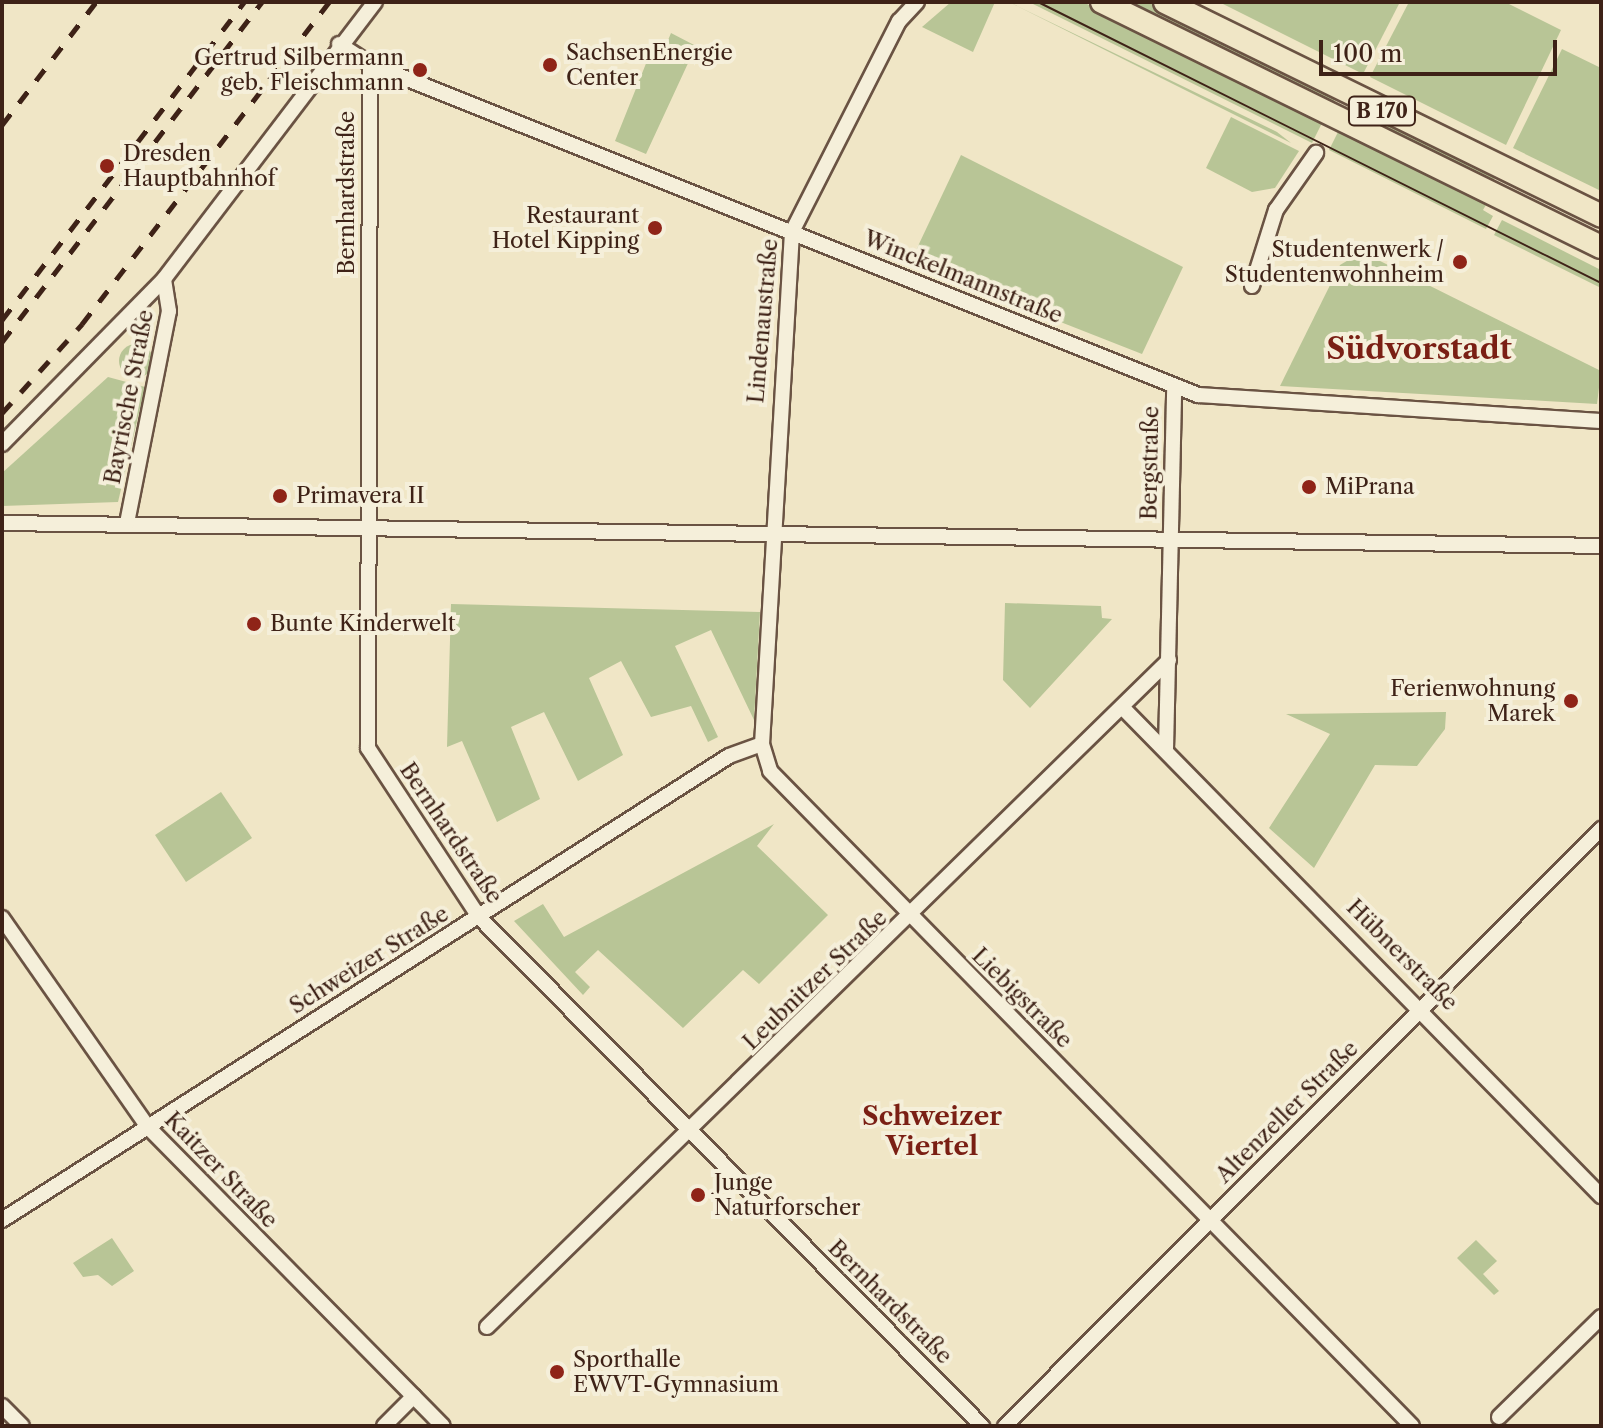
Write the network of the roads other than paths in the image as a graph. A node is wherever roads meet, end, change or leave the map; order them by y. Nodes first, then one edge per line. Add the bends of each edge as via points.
1 (375, 2) edge
2 (917, 2) edge
3 (1102, 2) edge
4 (1165, 2) edge
5 (339, 44) junction
6 (370, 64) junction
7 (1316, 153) dead end
8 (1601, 216) edge
9 (792, 232) junction
10 (1601, 247) edge
11 (164, 279) junction
12 (1252, 286) dead end
13 (1174, 387) junction
14 (1601, 421) edge
15 (2, 444) edge
16 (2, 523) edge
17 (127, 523) junction
18 (368, 525) junction
19 (771, 533) junction
20 (1170, 539) junction
21 (1601, 546) edge
22 (1169, 660) junction
23 (1122, 707) junction
24 (762, 744) junction
25 (1166, 749) junction
26 (1601, 829) edge
27 (479, 917) junction
28 (911, 917) junction
29 (2, 918) edge
30 (1423, 1007) junction
31 (147, 1126) junction
32 (691, 1131) junction
33 (1601, 1196) edge
34 (2, 1220) edge
35 (1210, 1220) junction
36 (1601, 1317) edge
37 (487, 1327) dead end
38 (414, 1396) junction
39 (2, 1406) edge
40 (1499, 1417) dead end
41 (22, 1426) edge
42 (384, 1426) edge
43 (443, 1426) edge
44 (982, 1426) edge
45 (1005, 1426) edge
46 (1412, 1426) edge

1 - 5 street
2 - 9 street, Lindenaustraße via 899,21
3 - 10 main road, B 170
4 - 8 main road, B 170
5 - 6 street, Winckelmannstraße
5 - 11 street
6 - 9 street, Winckelmannstraße
6 - 18 street, Bernhardstraße
7 - 12 street via 1276,210
9 - 13 street, Winckelmannstraße
9 - 19 street, Lindenaustraße
11 - 15 street
11 - 17 street, Bayrische Straße via 169,311
13 - 14 street, Winckelmannstraße via 1217,401
13 - 20 street, Bergstraße
16 - 17 street
17 - 18 street
18 - 19 street
18 - 27 street, Bernhardstraße via 368,748
19 - 20 street
19 - 24 street via 768,730
20 - 21 street
20 - 22 street
22 - 23 street, Leubnitzer Straße
22 - 25 street
23 - 25 street, Hübnerstraße
23 - 28 street, Leubnitzer Straße
24 - 27 street, Schweizer Straße via 729,756
24 - 28 street, Liebigstraße via 770,771 799,806
25 - 30 street, Hübnerstraße
26 - 30 street, Altenzeller Straße
27 - 31 street, Schweizer Straße
27 - 32 street, Bernhardstraße
28 - 32 street, Leubnitzer Straße
28 - 35 street, Liebigstraße
29 - 31 street, Kaitzer Straße
30 - 33 street, Hübnerstraße
30 - 35 street, Altenzeller Straße
31 - 34 street, Schweizer Straße
31 - 38 street, Kaitzer Straße
32 - 37 street, Leubnitzer Straße
32 - 44 street, Bernhardstraße
35 - 45 street, Altenzeller Straße
35 - 46 street, Liebigstraße
36 - 40 street
38 - 42 street
38 - 43 street, Kaitzer Straße
39 - 41 street

